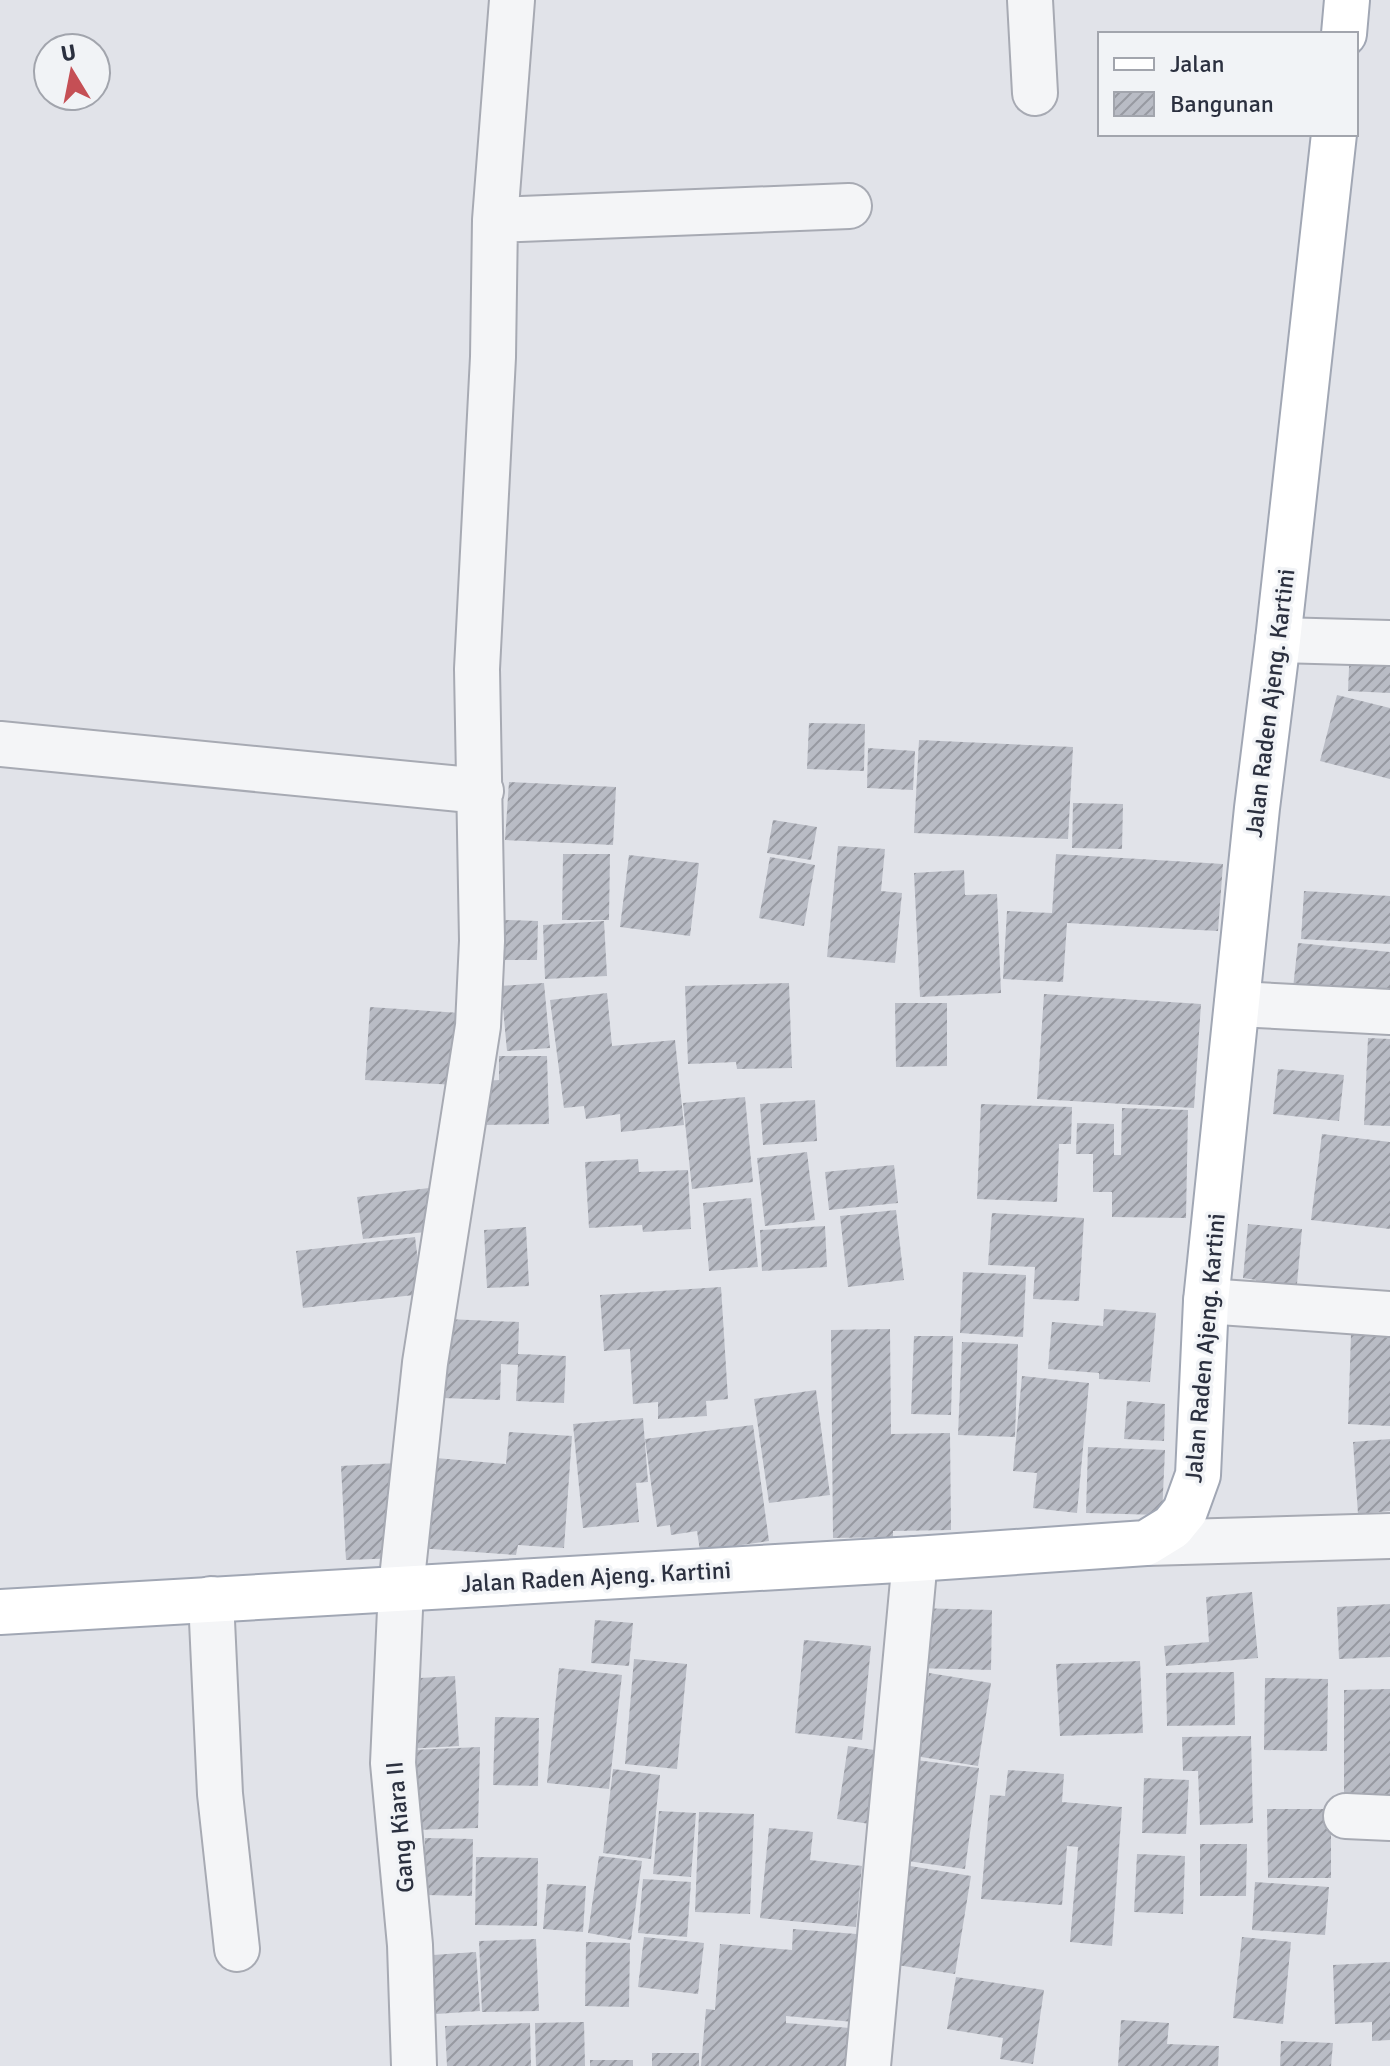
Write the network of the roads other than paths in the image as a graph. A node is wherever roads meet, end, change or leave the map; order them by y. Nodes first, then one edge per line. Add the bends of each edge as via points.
1 (512, 0) edge
2 (1030, 0) edge
3 (1347, 0) edge
4 (1344, 32) edge
5 (1035, 93) dead end
6 (1334, 136) edge
7 (849, 206) dead end
8 (495, 220) junction
9 (1278, 640) junction
10 (1390, 643) edge
11 (0, 744) edge
12 (481, 791) junction
13 (1237, 1004) junction
14 (1390, 1012) edge
15 (1206, 1301) junction
16 (1390, 1314) edge
17 (1390, 1536) edge
18 (1146, 1543) junction
19 (915, 1559) junction
20 (401, 1588) junction
21 (211, 1599) junction
22 (0, 1612) edge
23 (1346, 1816) dead end
24 (1390, 1818) edge
25 (237, 1949) dead end
26 (414, 2066) edge
27 (868, 2066) edge

1 - 8 street, Gang Kiara II
2 - 5 street
3 - 4 main road
6 - 9 main road, Jalan Raden Ajeng. Kartini
7 - 8 street
8 - 12 street, Gang Kiara II via 477,669
9 - 10 street
9 - 13 main road, Jalan Raden Ajeng. Kartini
11 - 12 street
12 - 20 street, Gang Kiara II via 478,1026 425,1363
13 - 14 street
13 - 15 main road, Jalan Raden Ajeng. Kartini
15 - 16 street
15 - 18 main road, Jalan Raden Ajeng. Kartini via 1198,1475 1185,1511 1172,1527
17 - 18 street
18 - 19 main road, Jalan Raden Ajeng. Kartini
19 - 20 main road, Jalan Raden Ajeng. Kartini
19 - 27 street
20 - 21 main road, Jalan Raden Ajeng. Kartini
20 - 26 street, Gang Kiara II via 393,1763 410,1945
21 - 22 main road, Jalan Raden Ajeng. Kartini
21 - 25 street via 220,1794
23 - 24 street

